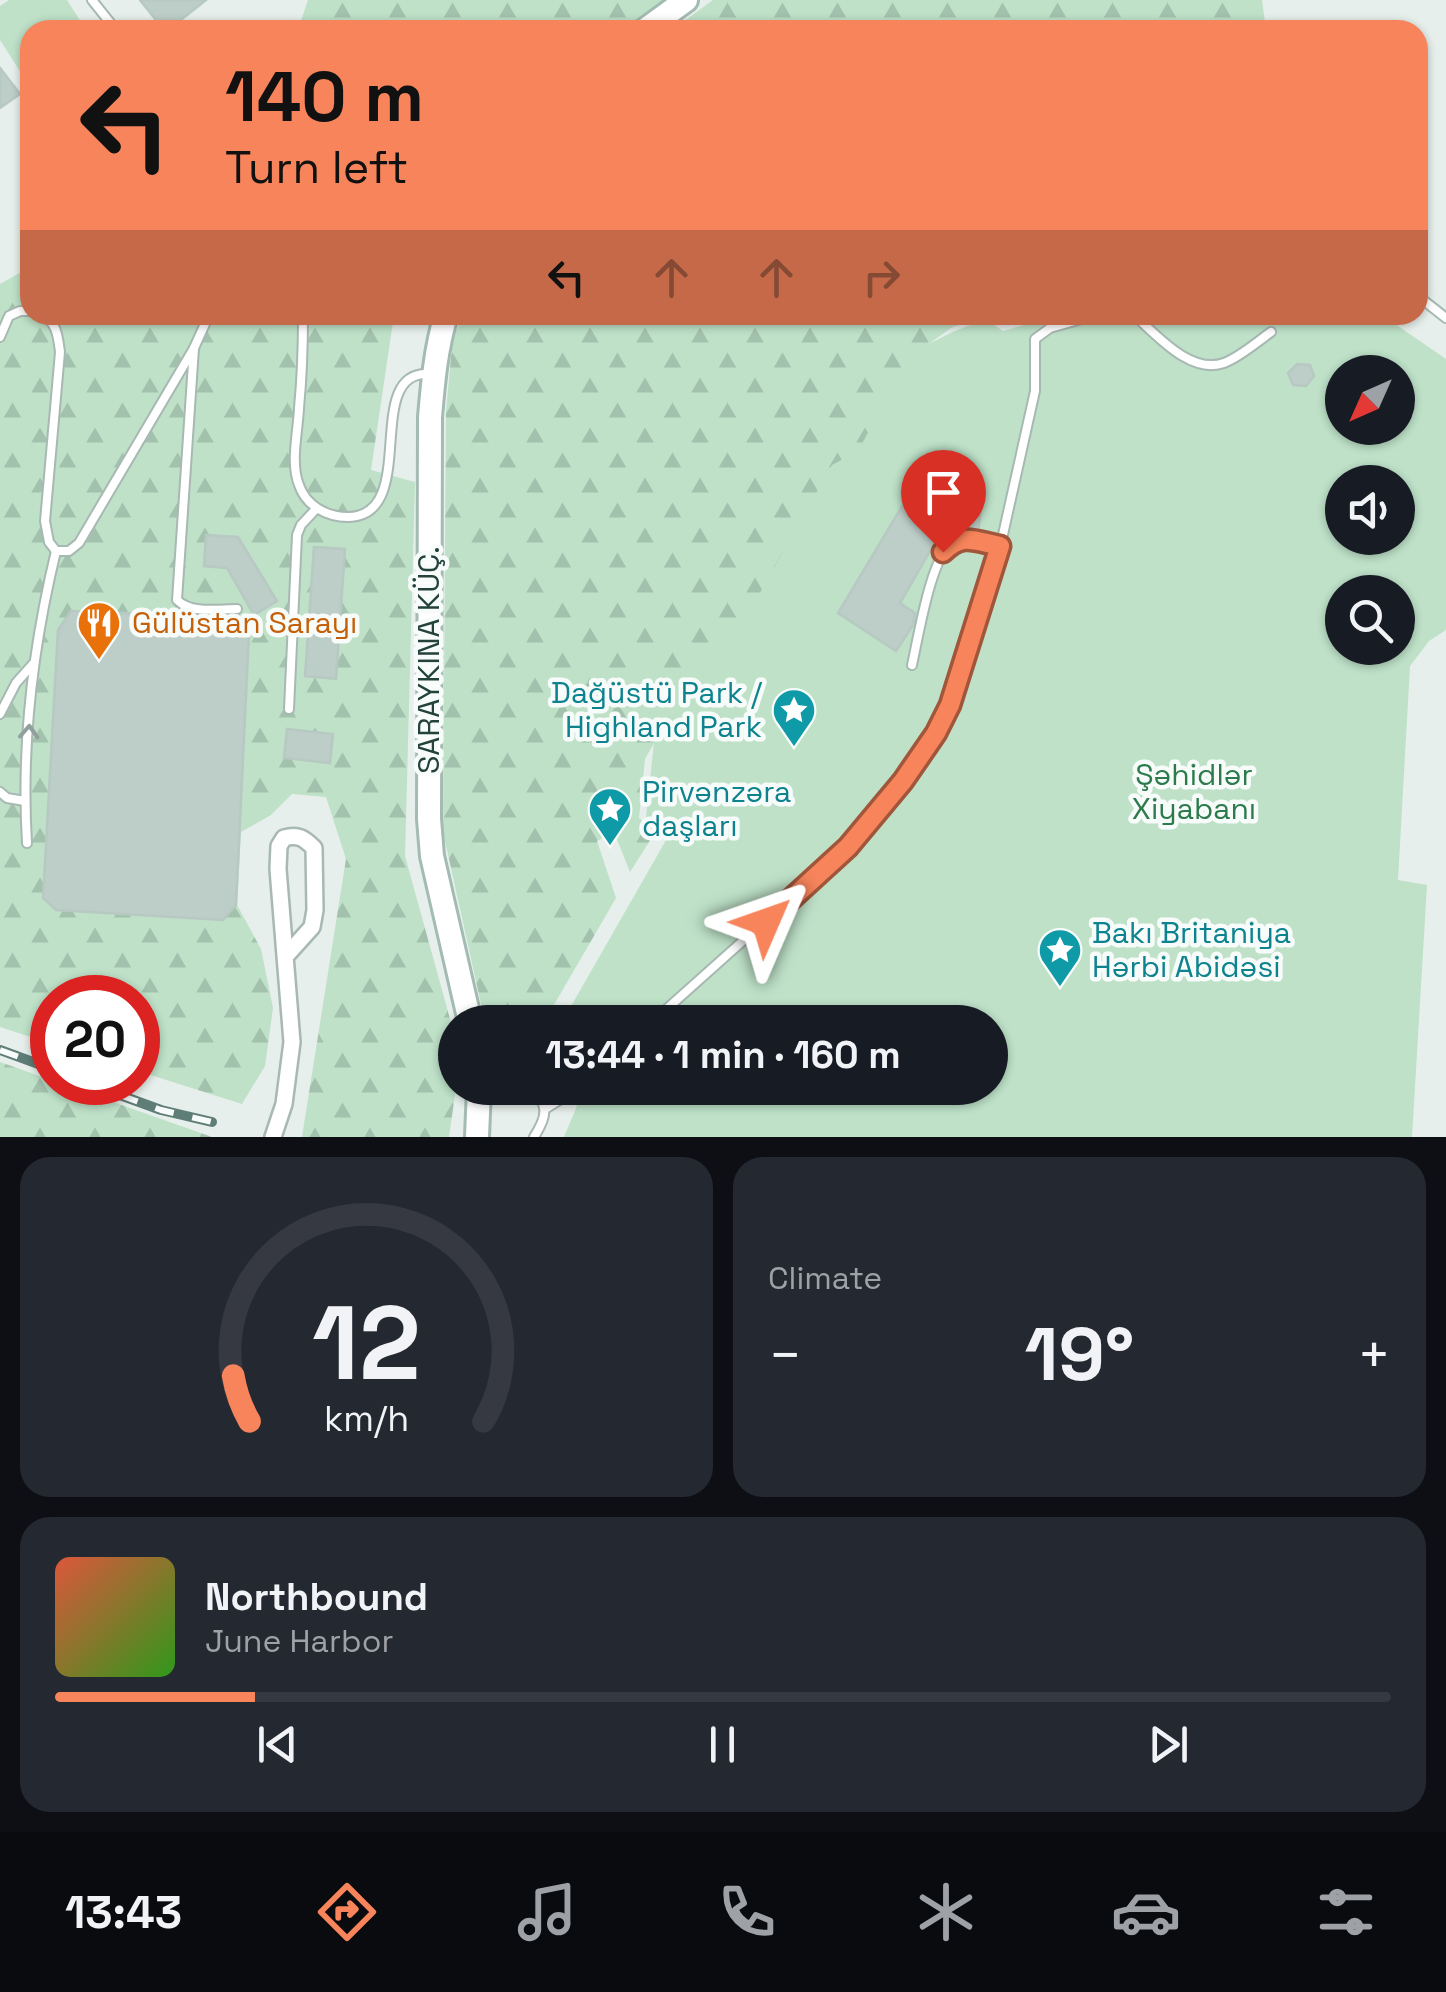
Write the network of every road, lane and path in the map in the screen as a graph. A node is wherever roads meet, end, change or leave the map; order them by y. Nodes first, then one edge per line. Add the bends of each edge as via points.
1 (92, 0) edge
2 (686, 0) edge
3 (108, 20) edge
4 (659, 20) edge
5 (20, 312) edge
6 (53, 325) edge
7 (204, 325) edge
8 (303, 325) edge
9 (443, 325) edge
10 (1061, 325) edge
11 (1146, 325) edge
12 (1271, 332) dead end
13 (0, 337) edge
14 (194, 348) junction
15 (434, 374) junction
16 (316, 509) junction
17 (1000, 546) junction
18 (56, 551) junction
19 (236, 609) dead end
20 (33, 664) junction
21 (912, 665) dead end
22 (288, 710) dead end
23 (0, 714) edge
24 (0, 792) edge
25 (25, 801) junction
26 (27, 843) dead end
27 (286, 957) junction
28 (465, 1005) edge
29 (671, 1005) edge
30 (479, 1105) edge
31 (544, 1105) edge
32 (553, 1105) edge
33 (545, 1110) junction
34 (273, 1137) edge
35 (478, 1137) edge
36 (534, 1137) edge

1 - 3 lane
2 - 4 street
5 - 13 lane via 9,316
6 - 18 lane via 60,352 45,521
7 - 14 lane
8 - 16 lane via 295,462 299,487
9 - 15 street, SARAYKINA KÜÇ.
10 - 17 lane via 1036,339 1035,391
11 - 12 lane via 1208,365 1223,364
14 - 18 lane via 78,543
14 - 19 lane via 177,600 192,608
15 - 16 lane via 410,377 396,397 384,491 374,506 349,517
15 - 28 street, SARAYKINA KÜÇ. via 430,830
16 - 22 lane via 297,535
17 - 21 lane via 954,540 943,552
17 - 29 lane via 950,705 903,781 848,847
18 - 20 lane
20 - 23 lane
25 -> 20 lane
24 - 25 lane
25 - 26 lane
27 - 27 street via 312,928 315,910 314,848 294,835 279,846
27 - 34 street via 291,1062
30 - 35 street
31 - 33 lane
32 - 33 lane
33 - 36 lane

